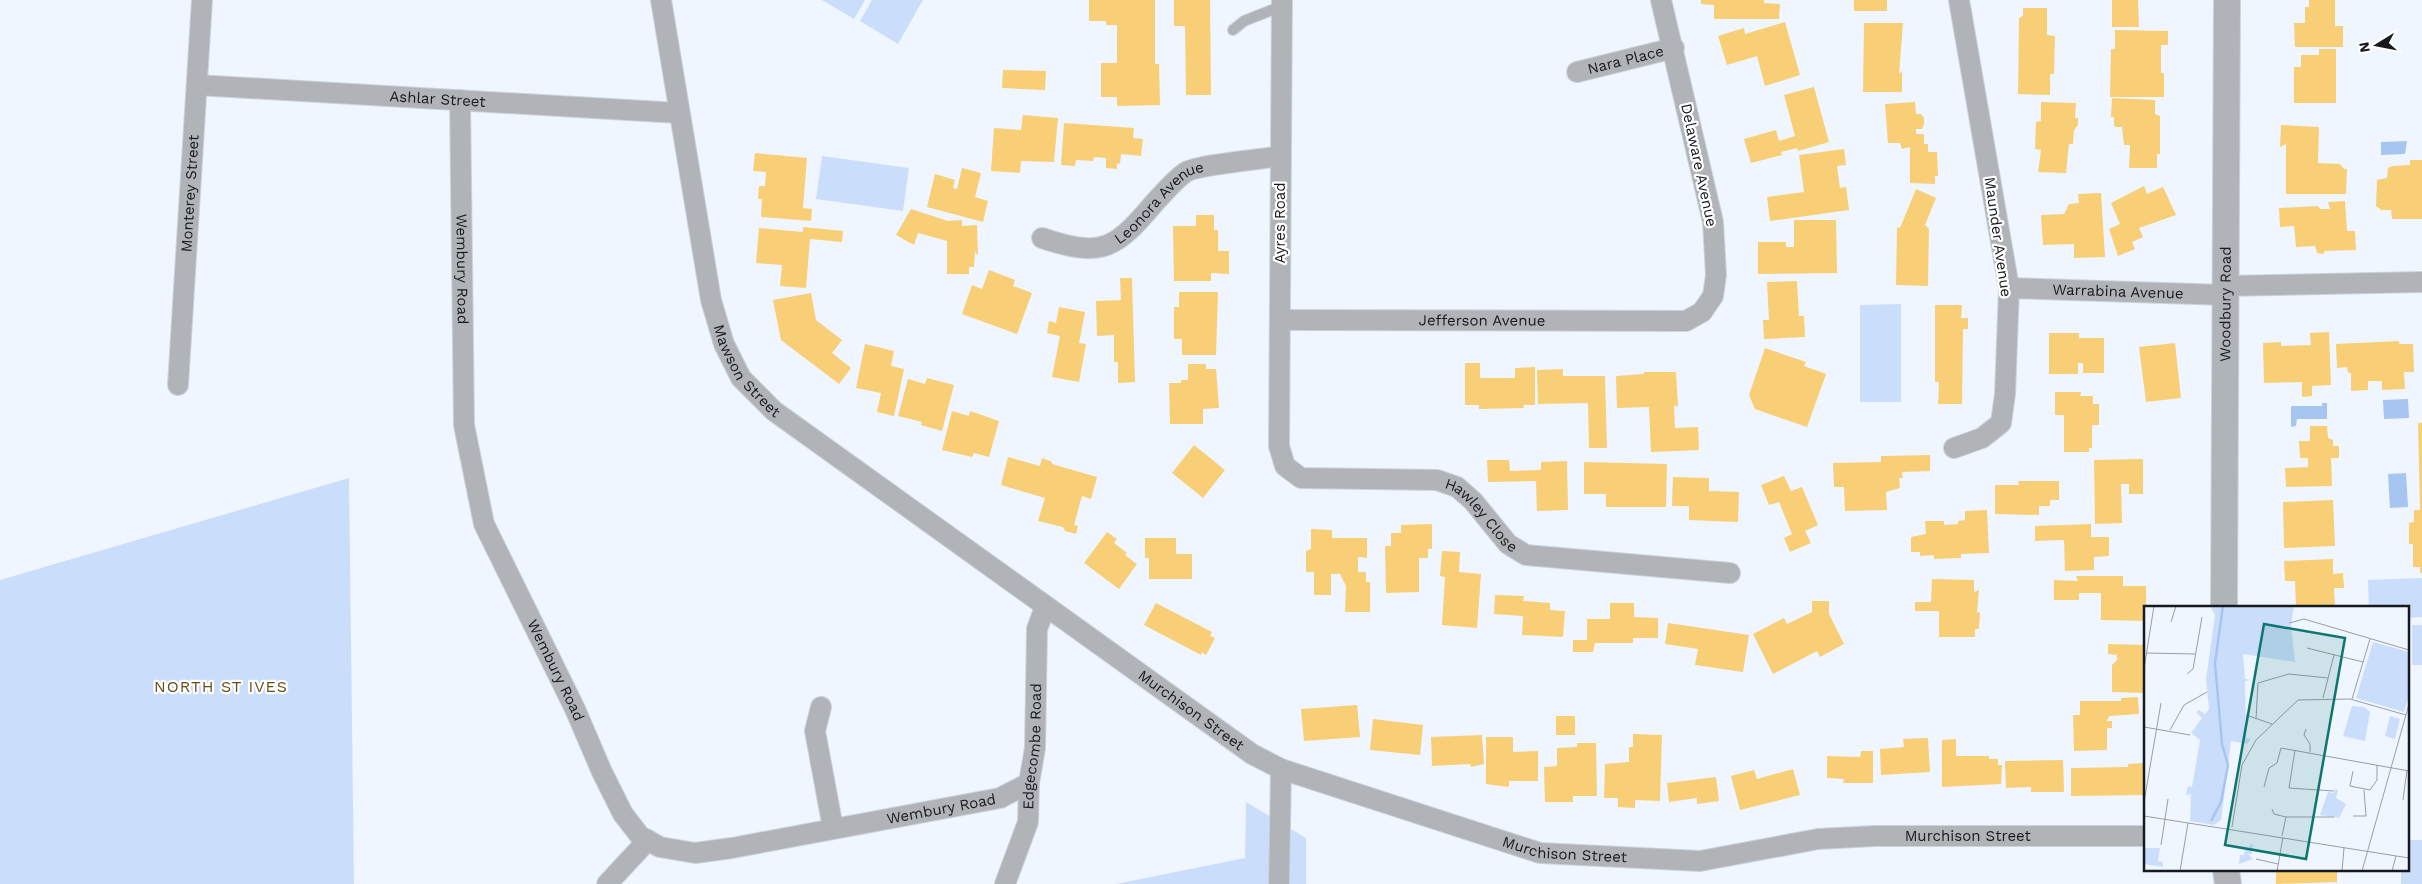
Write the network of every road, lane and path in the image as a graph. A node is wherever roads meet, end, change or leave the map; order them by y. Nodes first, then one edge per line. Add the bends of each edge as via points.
1 (202, 0) edge
2 (661, 0) edge
3 (1661, 0) edge
4 (1959, 0) edge
5 (2227, 0) edge
6 (1282, 3) edge
7 (1233, 30) dead end
8 (1674, 48) junction
9 (1578, 72) dead end
10 (197, 85) junction
11 (460, 100) junction
12 (679, 113) junction
13 (1280, 156) junction
14 (1042, 238) dead end
15 (2422, 282) edge
16 (2009, 288) junction
17 (2226, 290) junction
18 (1280, 320) junction
19 (1686, 321) joint
20 (178, 385) dead end
21 (1279, 446) joint
22 (1954, 448) dead end
23 (1730, 573) dead end
24 (2224, 606) edge
25 (1045, 607) junction
26 (821, 707) dead end
27 (1281, 769) junction
28 (1029, 783) junction
29 (833, 828) junction
30 (2144, 836) edge
31 (648, 840) junction
32 (606, 884) edge
33 (1005, 884) edge
34 (1278, 884) edge

1 - 10 street, Monterey Street
2 - 12 street, Mawson Street
3 - 8 street, Delaware Avenue
4 - 16 street, Maunder Avenue
5 - 17 street, Woodbury Road
6 - 7 lane via 1244,21
6 - 13 street, Ayres Road
8 - 9 street, Nara Place
8 - 19 street, Delaware Avenue via 1713,222 1716,275 1712,296 1702,312
10 - 11 street, Ashlar Street
10 - 20 street, Monterey Street
11 - 12 street, Ashlar Street
11 - 31 street, Wembury Road via 464,425 484,524 619,806 640,836
12 - 25 street, Mawson Street via 711,300 724,344 741,378 774,411
13 - 14 street, Leonora Avenue via 1188,171 1173,182 1124,237 1104,247 1071,248
13 - 18 street, Ayres Road
15 - 17 street, Warrabina Avenue
16 - 17 street, Warrabina Avenue
16 - 22 street, Maunder Avenue via 2005,394 2000,423 1982,438
17 - 24 street, Woodbury Road
18 - 19 street, Jefferson Avenue
18 - 21 street, Ayres Road
21 - 23 street, Hawley Close via 1285,466 1301,478 1437,480 1457,487 1474,501 1508,544 1526,555
25 - 27 street, Murchison Street via 1252,754
25 - 28 street, Edgecombe Road via 1037,629 1035,748
26 - 29 street via 815,731
27 - 30 street, Murchison Street via 1540,853 1700,861 1818,839
27 - 34 street
28 - 29 street, Wembury Road via 1000,798
28 - 33 street, Edgecombe Road via 1028,822
29 - 31 street, Wembury Road via 695,852 660,847
31 - 32 street

